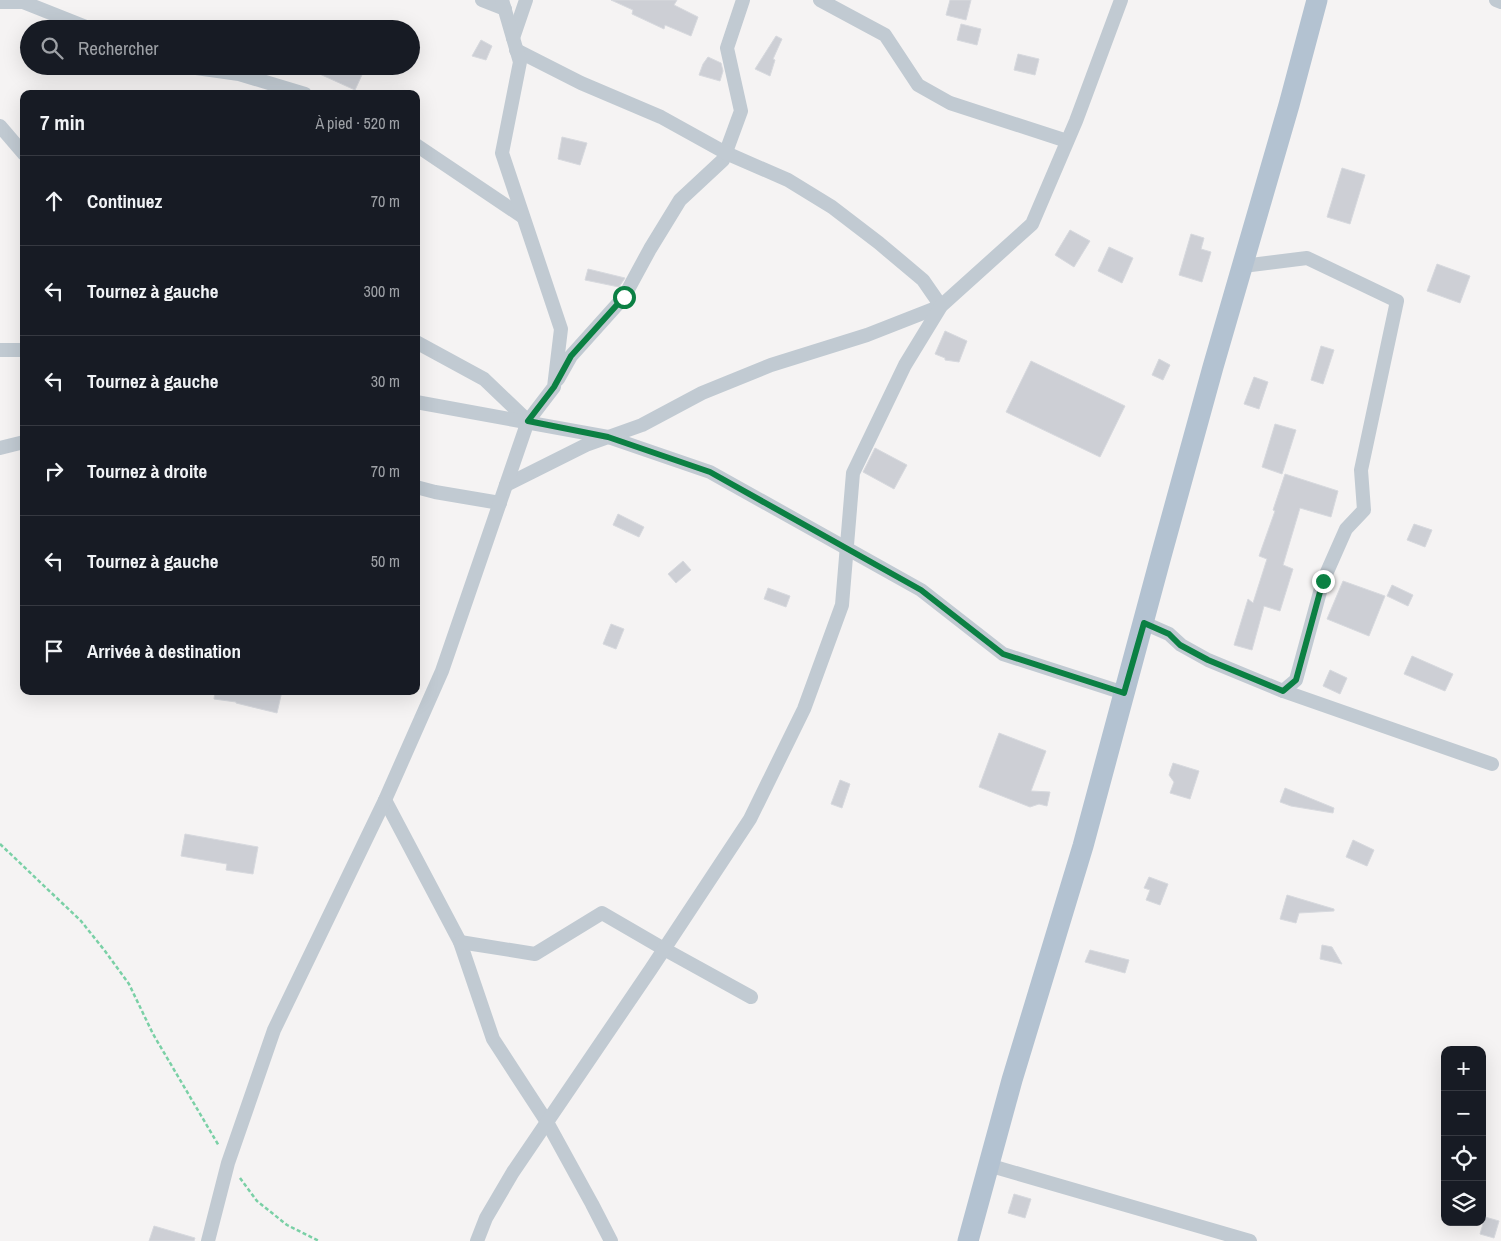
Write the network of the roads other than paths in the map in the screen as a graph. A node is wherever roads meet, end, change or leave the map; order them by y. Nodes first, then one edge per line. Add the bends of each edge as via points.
1 (482, 0) edge
2 (526, 0) edge
3 (743, 0) edge
4 (820, 0) edge
5 (1122, 0) edge
6 (1317, 0) edge
7 (1496, 0) edge
8 (0, 2) edge
9 (1501, 2) edge
10 (503, 5) edge
11 (68, 20) edge
12 (515, 44) junction
13 (242, 75) edge
14 (292, 90) edge
15 (0, 126) edge
16 (1067, 141) junction
17 (420, 148) edge
18 (20, 149) edge
19 (726, 153) junction
20 (523, 217) junction
21 (1243, 266) junction
22 (941, 306) junction
23 (420, 344) edge
24 (0, 350) edge
25 (20, 350) edge
26 (554, 387) junction
27 (420, 403) edge
28 (528, 421) junction
29 (608, 437) junction
30 (20, 443) edge
31 (0, 448) edge
32 (506, 485) junction
33 (420, 487) edge
34 (500, 503) junction
35 (847, 548) junction
36 (1144, 623) junction
37 (1283, 691) junction
38 (1124, 693) junction
39 (1492, 764) dead end
40 (385, 800) junction
41 (460, 942) junction
42 (664, 949) junction
43 (751, 997) dead end
44 (547, 1122) junction
45 (988, 1165) junction
46 (208, 1241) edge
47 (477, 1241) edge
48 (611, 1241) edge
49 (968, 1241) edge
50 (1250, 1241) edge

1 - 10 street
2 - 12 street
3 - 19 street via 727,48 742,111
4 - 16 street via 885,35 918,84 950,103
5 - 16 street
6 - 21 main road
7 - 9 street
8 - 11 street via 23,2
10 - 12 street
12 - 19 street via 581,83 660,117
12 - 20 street via 520,62 502,153
13 - 14 street
15 - 18 street
16 - 22 street via 1032,224
17 - 20 street
19 - 22 street via 788,180 832,207 880,242 923,280
19 - 26 street via 723,160 680,200 624,297 571,356
20 - 26 street via 561,329
21 - 36 main road
21 - 37 street via 1307,258 1397,301 1361,470 1364,510 1346,529 1323,581 1296,680
22 - 29 street via 867,335 771,365 702,393 642,426
22 - 35 street via 905,365 853,474
23 - 28 street via 484,379
24 - 25 street
26 - 28 street
27 - 28 street
28 - 29 street
28 - 32 street
29 - 32 street
29 - 35 street via 710,472
30 - 31 street
32 - 34 street
33 - 34 street
34 - 40 street via 442,671
35 - 38 street via 921,590 1003,654
35 - 42 street via 842,606 804,709 750,820
36 - 37 street via 1169,634 1180,645 1208,660
36 - 38 main road
37 - 39 street
38 - 45 main road via 1083,846
40 - 41 street
40 - 46 street via 274,1030 228,1163
41 - 42 street via 535,954 602,913
41 - 44 street via 493,1039
42 - 43 street
42 - 44 street
44 - 47 street via 513,1172 486,1218
44 - 48 street
45 - 49 main road
45 - 50 street

